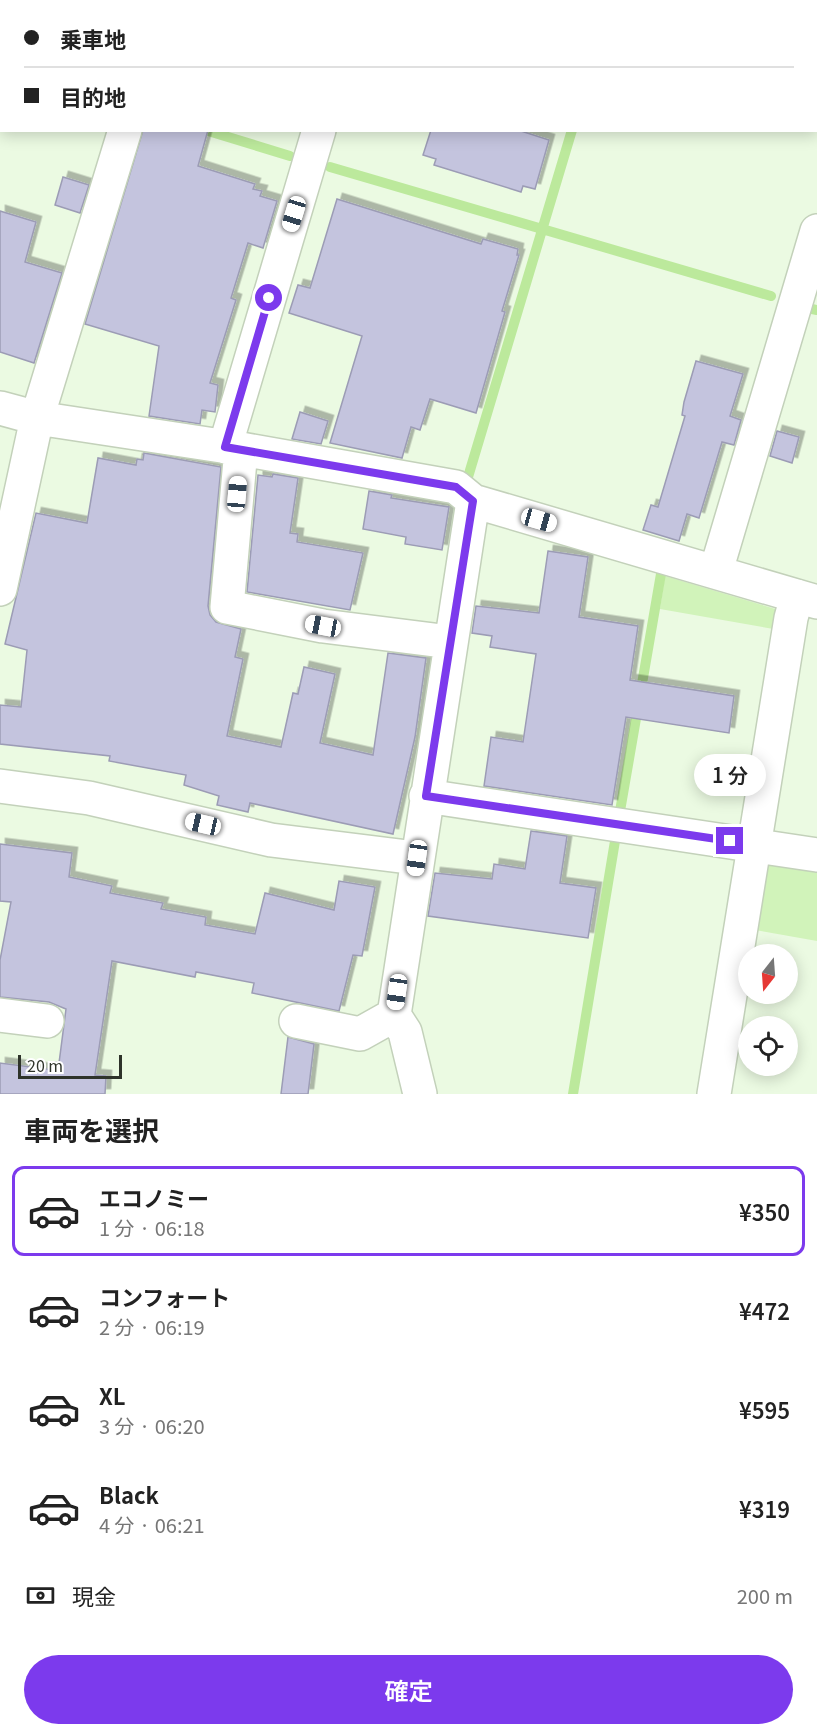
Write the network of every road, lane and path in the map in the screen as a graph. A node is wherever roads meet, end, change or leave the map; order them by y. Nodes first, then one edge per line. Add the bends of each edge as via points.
1 (124, 132) edge
2 (318, 132) edge
3 (817, 231) edge
4 (0, 408) edge
5 (37, 417) junction
6 (233, 448) junction
7 (473, 501) junction
8 (716, 571) junction
9 (0, 589) edge
10 (807, 599) edge
11 (450, 642) junction
12 (0, 786) edge
13 (426, 796) junction
14 (754, 844) junction
15 (817, 855) edge
16 (417, 858) junction
17 (0, 1015) edge
18 (394, 1015) junction
19 (47, 1021) dead end
20 (296, 1021) dead end
21 (420, 1094) edge
22 (714, 1094) edge

1 - 5 street
2 - 6 street
3 - 8 street
4 - 5 street
5 - 6 street
5 - 9 street
6 - 7 street via 456,487
6 - 11 street via 227,607 323,626
7 - 8 street
7 - 11 street
8 - 10 street
10 - 14 street via 790,618
11 - 13 street
12 - 16 street via 89,798 271,840
13 - 14 street
13 - 16 street
14 - 15 street
14 - 22 street
16 - 18 street
17 - 19 street
18 - 20 street via 360,1034
18 - 21 street via 405,1032

